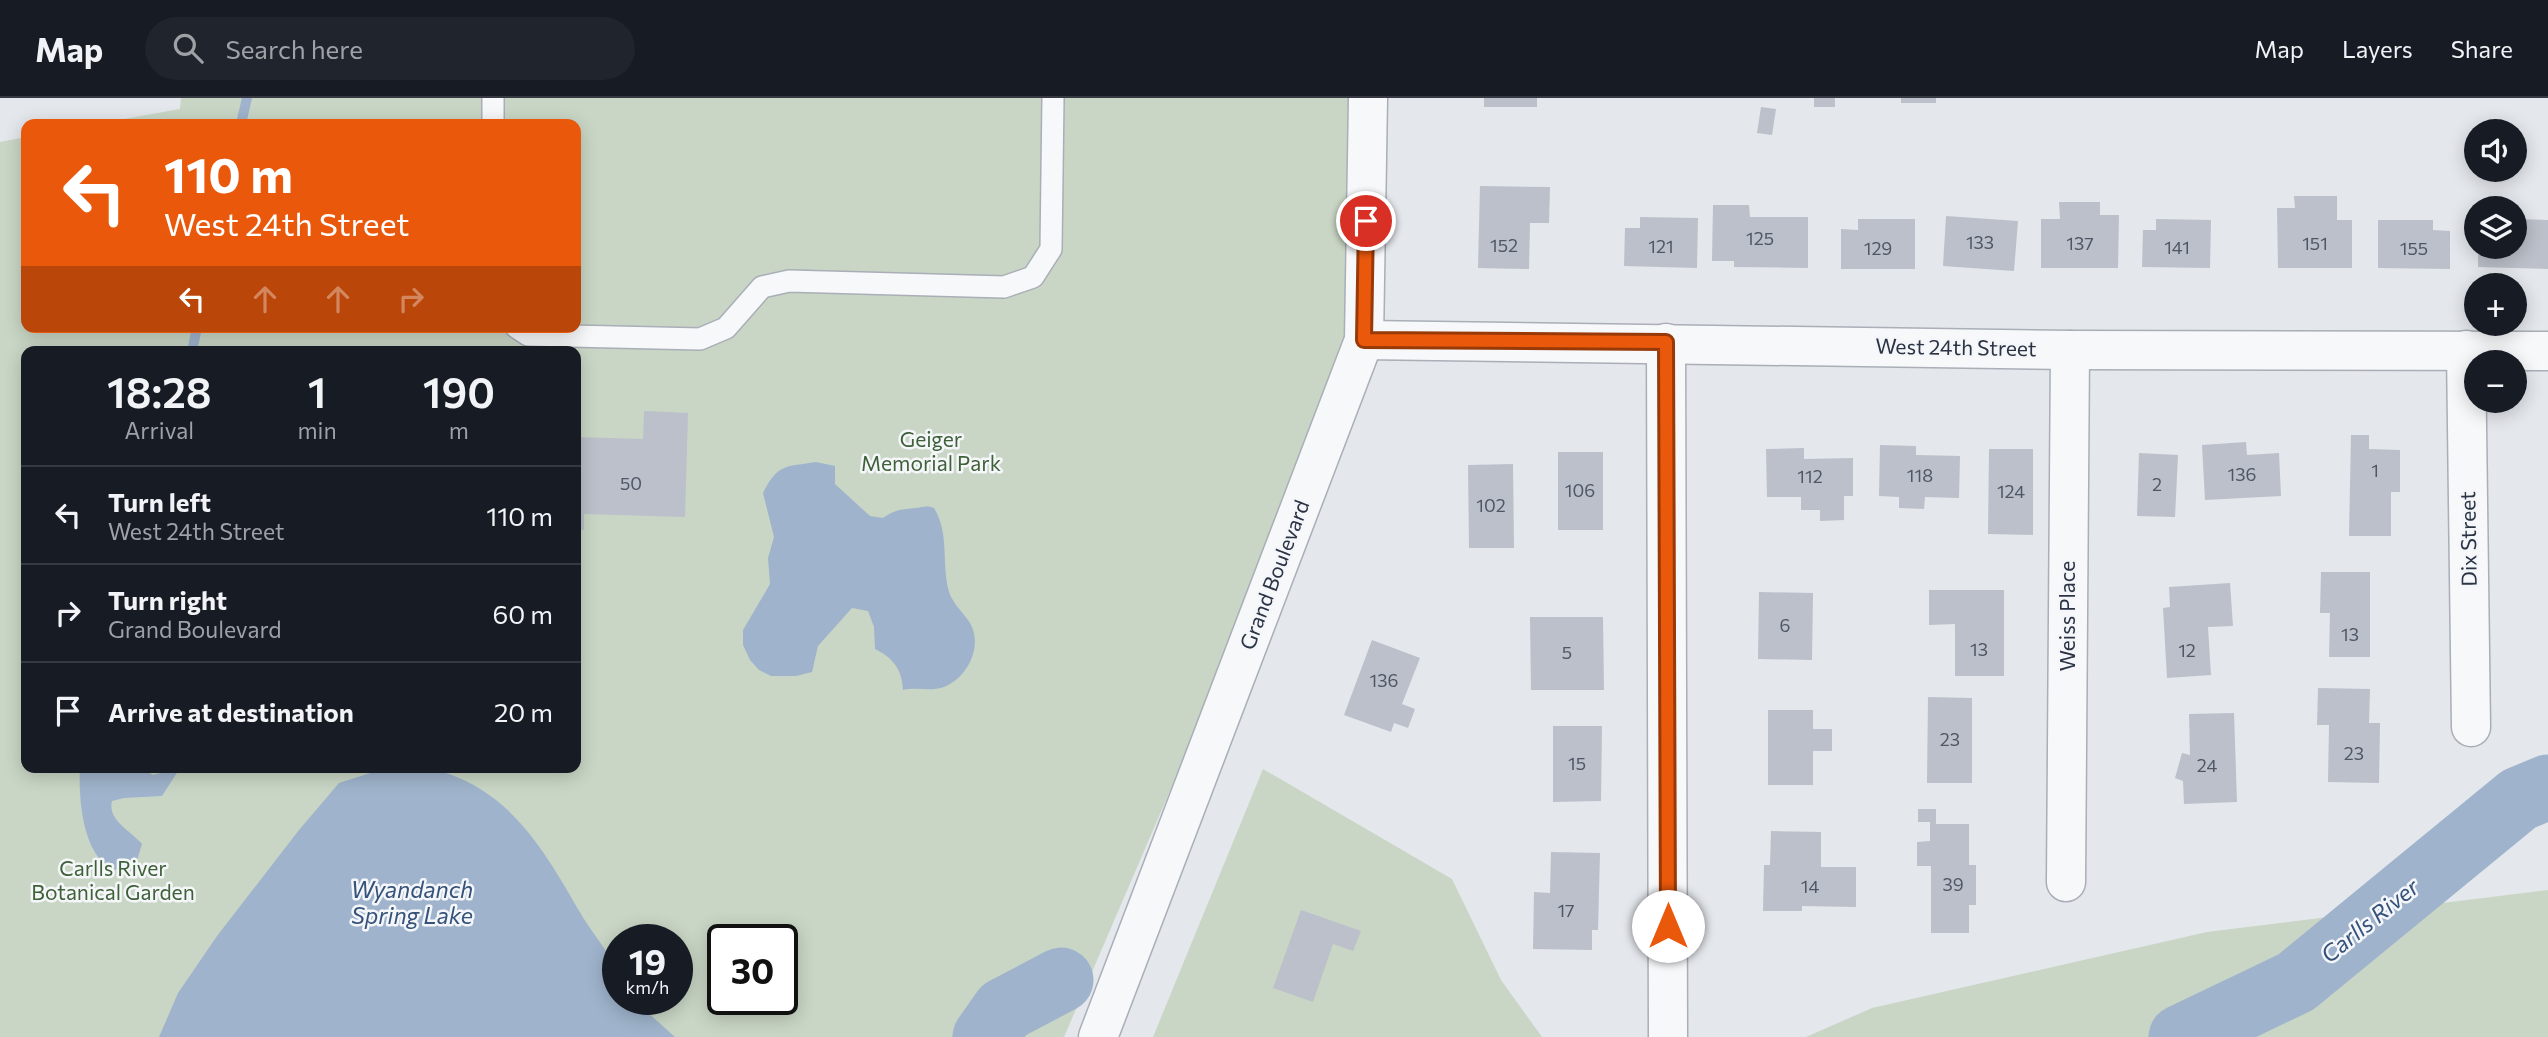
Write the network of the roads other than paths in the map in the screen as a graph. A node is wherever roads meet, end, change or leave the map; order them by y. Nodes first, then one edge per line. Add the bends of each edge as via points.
1 (493, 98) edge
2 (1054, 98) edge
3 (1368, 98) edge
4 (494, 119) edge
5 (525, 333) edge
6 (1364, 340) junction
7 (1666, 342) junction
8 (2070, 350) junction
9 (2464, 350) edge
10 (2527, 351) edge
11 (2548, 351) edge
12 (2467, 413) edge
13 (2471, 727) dead end
14 (2066, 882) dead end
15 (1098, 1037) edge
16 (1668, 1037) edge

1 - 4 lane
2 - 5 lane via 1051,249 1033,277 1004,288 789,281 762,287 726,328 700,339
3 - 6 street, Grand Boulevard
6 - 7 street, West 24th Street
6 - 15 street, Grand Boulevard
7 - 8 street, West 24th Street
7 - 16 street
8 - 9 street, West 24th Street
8 - 14 street, Weiss Place
10 - 11 street, West 24th Street
12 - 13 street, Dix Street

